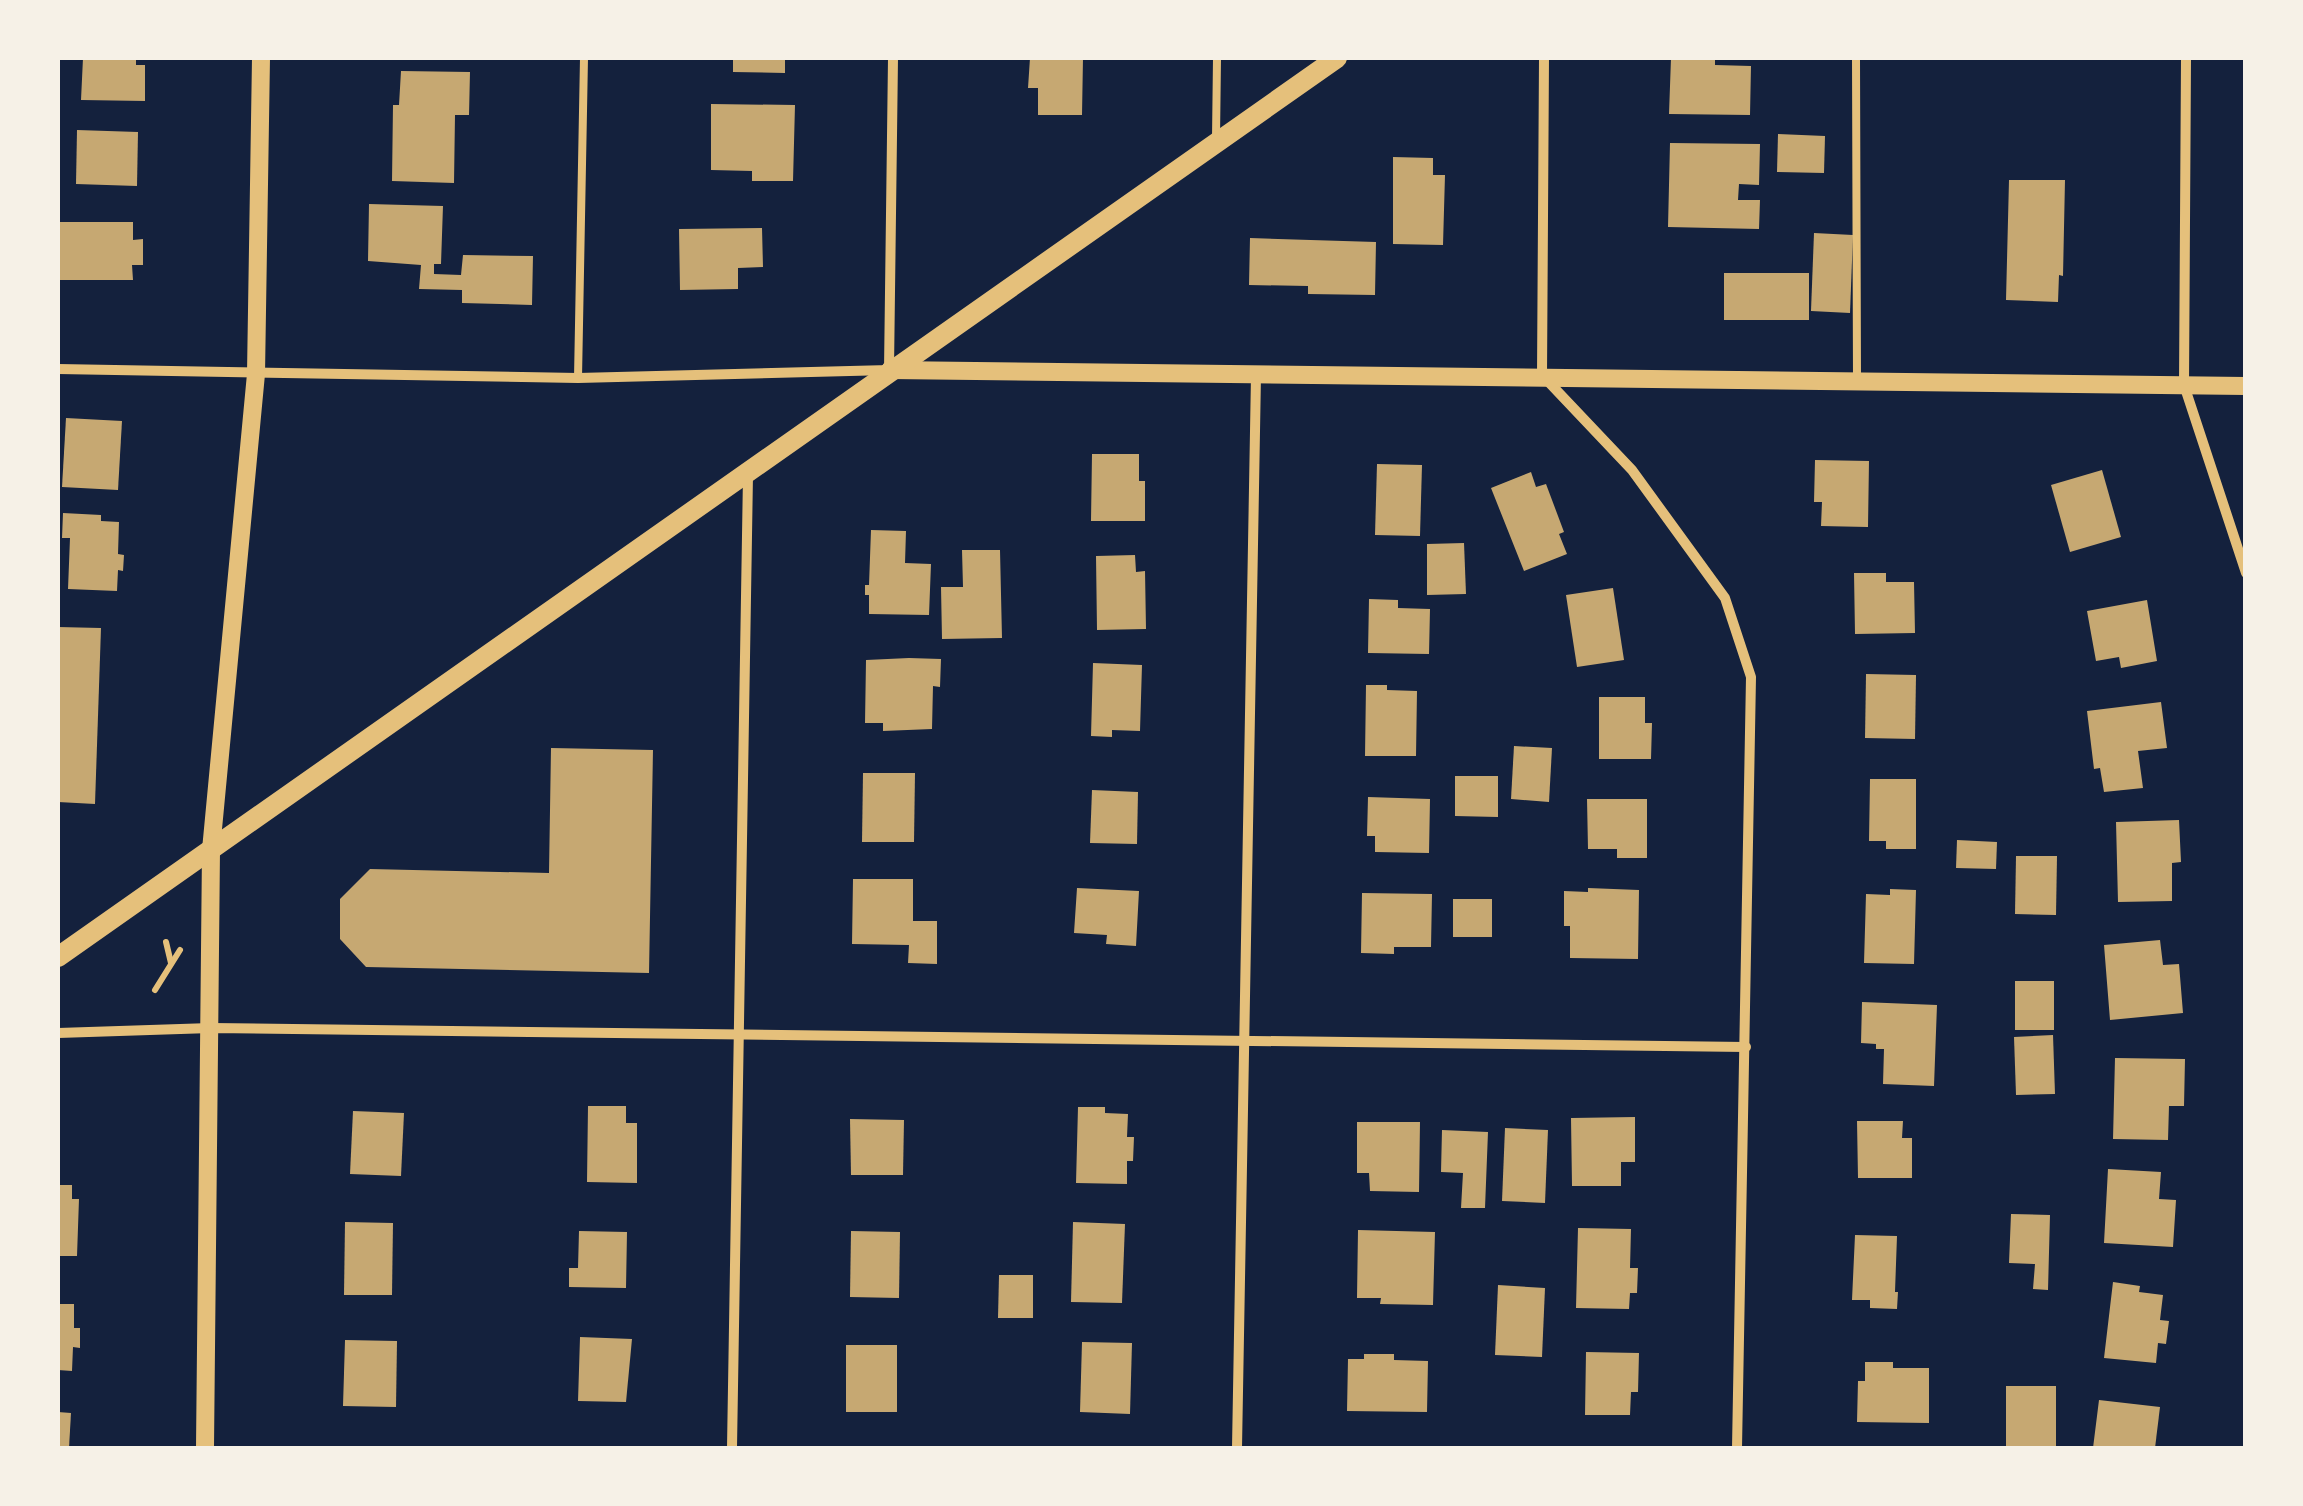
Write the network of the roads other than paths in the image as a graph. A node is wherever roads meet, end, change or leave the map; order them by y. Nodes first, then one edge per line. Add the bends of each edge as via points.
1 (260, 58) edge
2 (584, 58) edge
3 (894, 58) edge
4 (1217, 58) edge
5 (1338, 58) edge
6 (1544, 58) edge
7 (1856, 58) edge
8 (2186, 58) edge
9 (1216, 143) junction
10 (58, 369) edge
11 (889, 370) junction
12 (256, 374) junction
13 (1256, 374) junction
14 (1542, 375) junction
15 (578, 378) junction
16 (1857, 380) junction
17 (2184, 385) junction
18 (2246, 386) edge
19 (748, 472) junction
20 (2246, 573) edge
21 (211, 850) junction
22 (58, 957) edge
23 (212, 1028) junction
24 (58, 1033) edge
25 (740, 1034) junction
26 (1246, 1038) junction
27 (1746, 1047) junction
28 (205, 1448) edge
29 (732, 1448) edge
30 (1237, 1448) edge
31 (1737, 1448) edge

1 - 12 street
2 - 15 lane
3 - 11 street
4 - 9 lane
5 - 9 main road
6 - 14 street
7 - 16 lane
8 - 17 street
9 - 11 main road
10 - 12 street
11 - 13 street
11 - 15 street
11 - 19 main road
12 - 15 street
12 - 21 street
13 - 14 street
13 - 26 street
14 - 16 street
14 - 27 street via 1632,470 1725,598 1750,677
16 - 17 street
17 - 18 street
17 - 20 street
19 - 21 main road
19 - 25 street
21 - 22 main road
21 - 23 street
23 - 24 street
23 - 25 street
23 - 28 street
25 - 26 street
25 - 29 street
26 - 27 street
26 - 30 street
27 - 31 street

